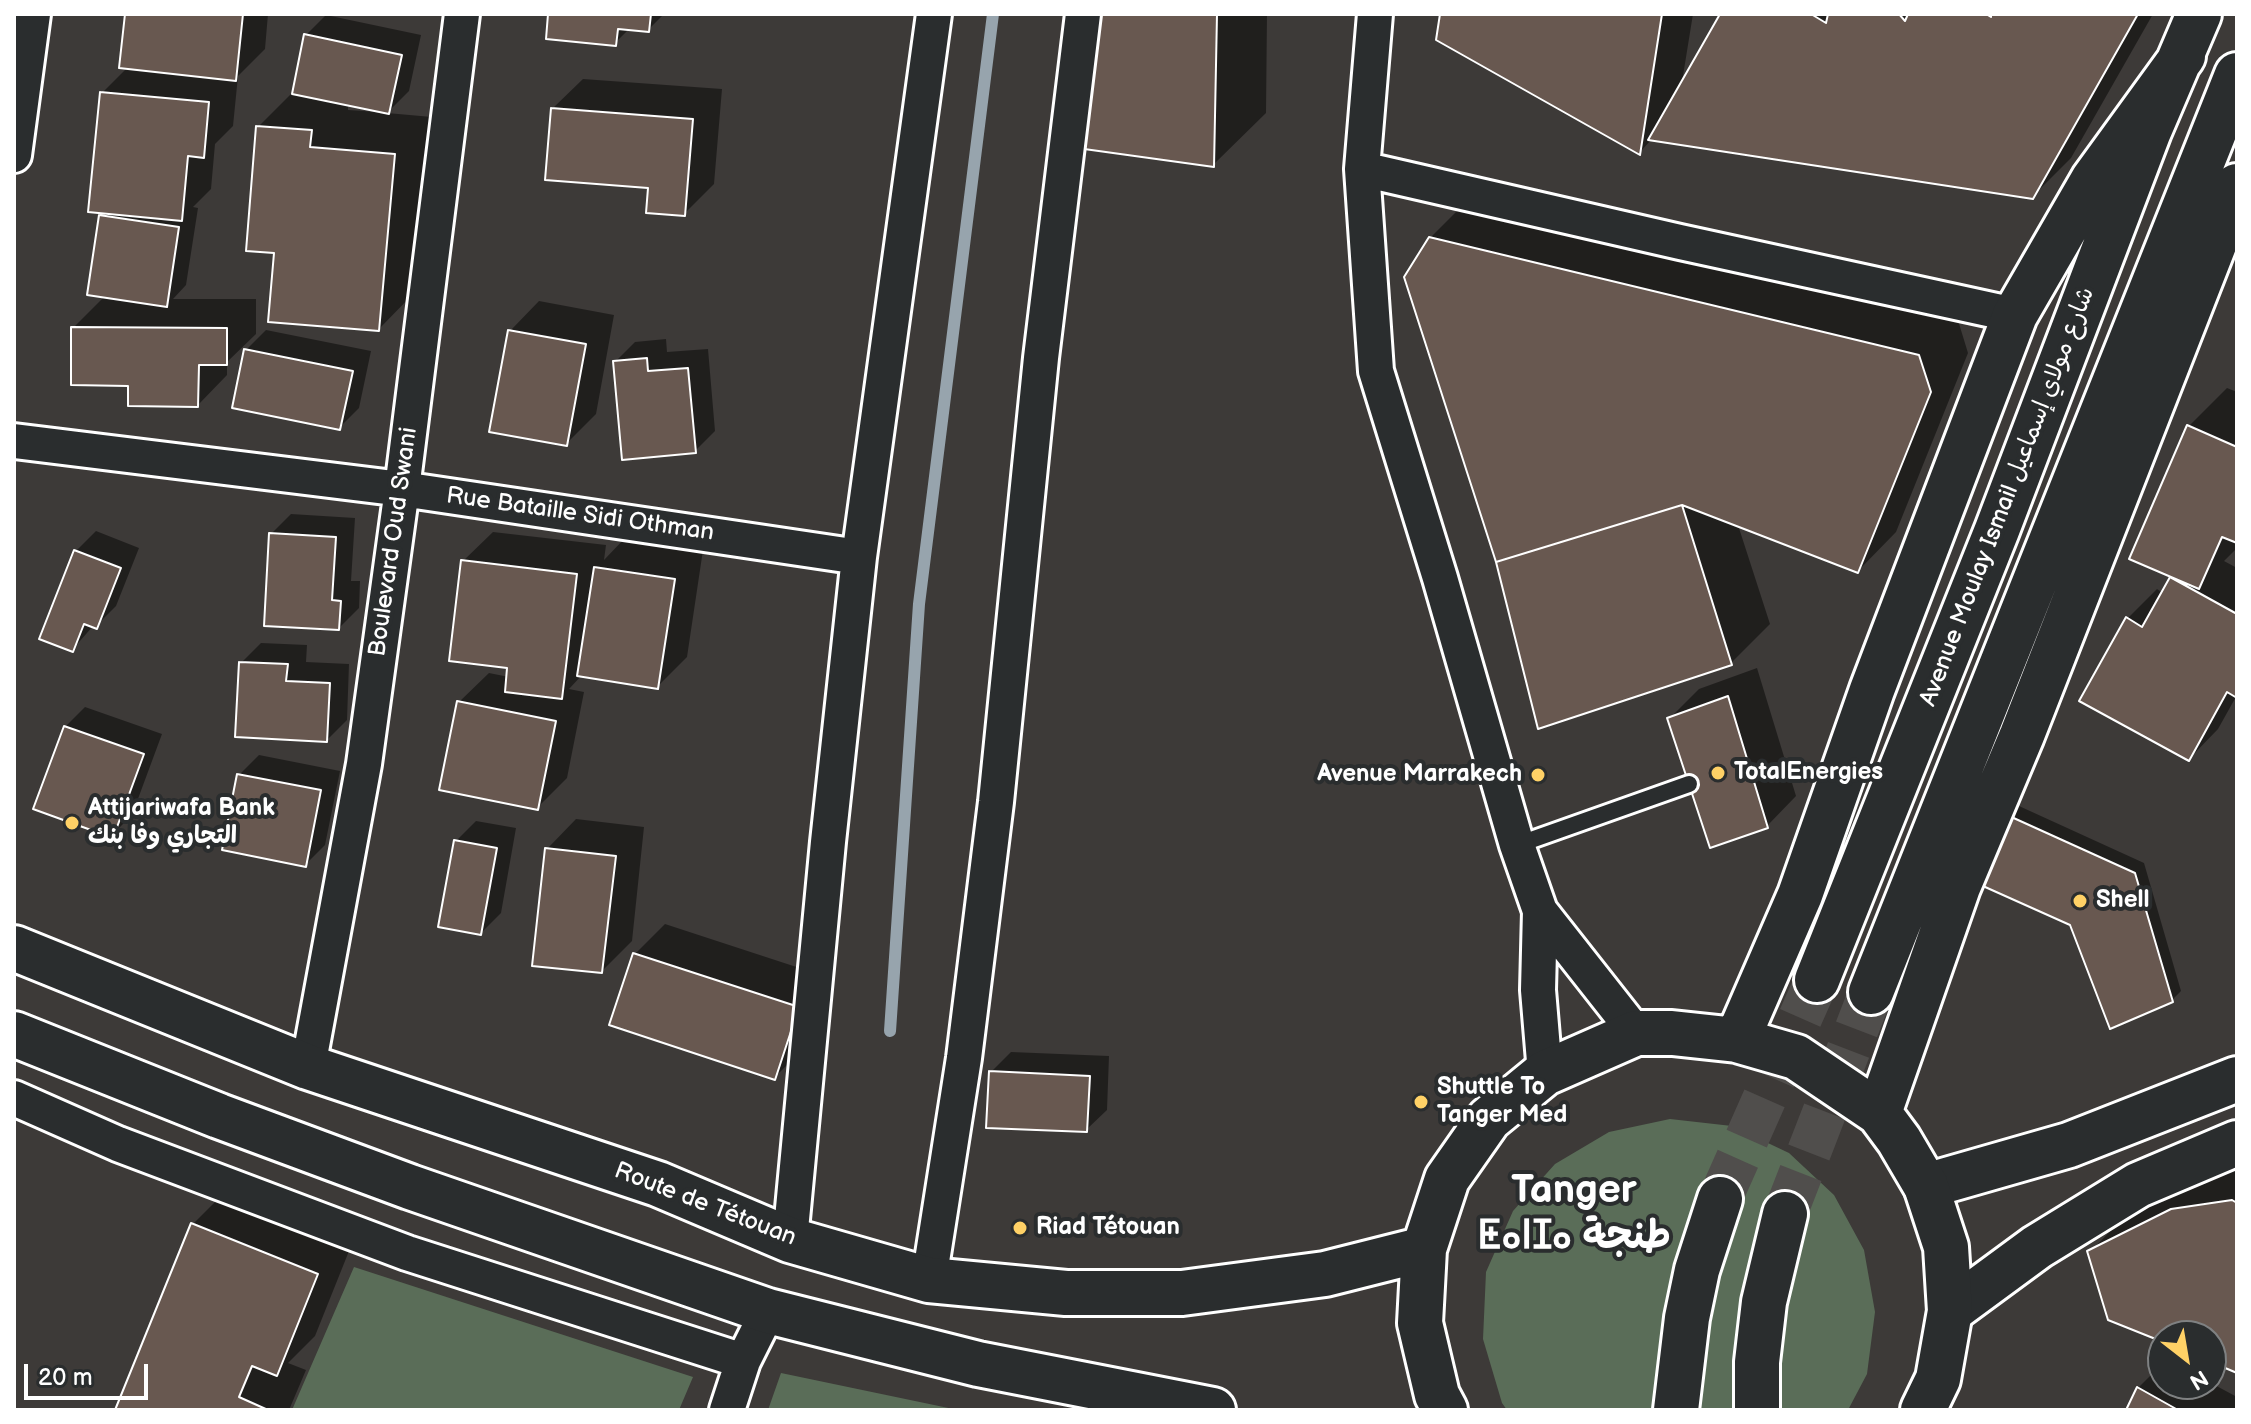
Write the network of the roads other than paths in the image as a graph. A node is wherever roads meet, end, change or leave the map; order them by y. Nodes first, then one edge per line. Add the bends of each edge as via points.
1 (33, 14) edge
2 (462, 14) edge
3 (934, 14) edge
4 (1083, 14) edge
5 (1375, 14) edge
6 (2199, 14) edge
7 (2183, 56) junction
8 (2237, 75) edge
9 (14, 155) edge
10 (1362, 169) junction
11 (2237, 186) edge
12 (2015, 315) junction
13 (14, 441) edge
14 (402, 489) junction
15 (859, 557) junction
16 (1689, 784) dead end
17 (1517, 845) junction
18 (1540, 911) junction
19 (14, 948) edge
20 (1817, 980) tunnel mouth
21 (1871, 992) tunnel mouth
22 (1636, 1033) junction
23 (14, 1034) edge
24 (1737, 1040) junction
25 (308, 1067) junction
26 (1545, 1073) junction
27 (2237, 1079) edge
28 (14, 1098) edge
29 (1879, 1113) junction
30 (2237, 1143) edge
31 (1926, 1186) junction
32 (1720, 1199) tunnel mouth
33 (1785, 1214) tunnel mouth
34 (790, 1240) junction
35 (1424, 1249) junction
36 (929, 1280) junction
37 (768, 1311) junction
38 (1950, 1311) junction
39 (743, 1361) junction
40 (727, 1410) edge
41 (1213, 1410) edge
42 (1445, 1410) edge
43 (1676, 1410) edge
44 (1757, 1410) edge
45 (1923, 1410) edge

1 - 9 street
2 - 14 street, Boulevard Oud Swani
3 - 15 street
4 - 36 street via 996,802
5 - 10 street
6 - 7 main road, Avenue Moulay Ismail شارع مولاي إسماعيل
7 - 12 main road via 2093,180
7 - 20 main road, Avenue Moulay Ismail شارع مولاي إسماعيل
8 - 21 main road
10 - 12 street
10 - 17 street via 1376,371
11 - 29 main road via 1958,887
12 - 24 main road via 1800,895
13 - 14 street, Rue Bataille Sidi Othman
14 - 15 street, Rue Bataille Sidi Othman
14 - 25 street, Boulevard Oud Swani via 364,764
15 - 34 street
16 - 17 lane
17 - 18 street
18 - 22 street
18 - 26 street via 1538,990
19 - 25 main road, Route de Tétouan
22 - 24 main road
22 - 26 main road
23 - 37 main road via 410,1187
24 - 29 main road via 1796,1057
25 - 34 main road, Route de Tétouan via 658,1184
26 - 35 main road via 1489,1119 1455,1167
27 - 31 main road via 2069,1145
28 - 39 street via 118,1144 407,1253
29 - 31 main road
30 - 38 main road via 2138,1185 2037,1247
31 - 38 main road via 1946,1247
32 - 43 main road via 1697,1270
33 - 44 main road via 1764,1302
34 - 36 main road, Route de Tétouan
35 - 36 main road, Route de Tétouan via 1325,1274 1182,1293 1066,1293
35 - 42 main road via 1420,1323
37 - 39 street
37 - 41 main road via 978,1364
38 - 45 main road via 1938,1379
39 - 40 street

